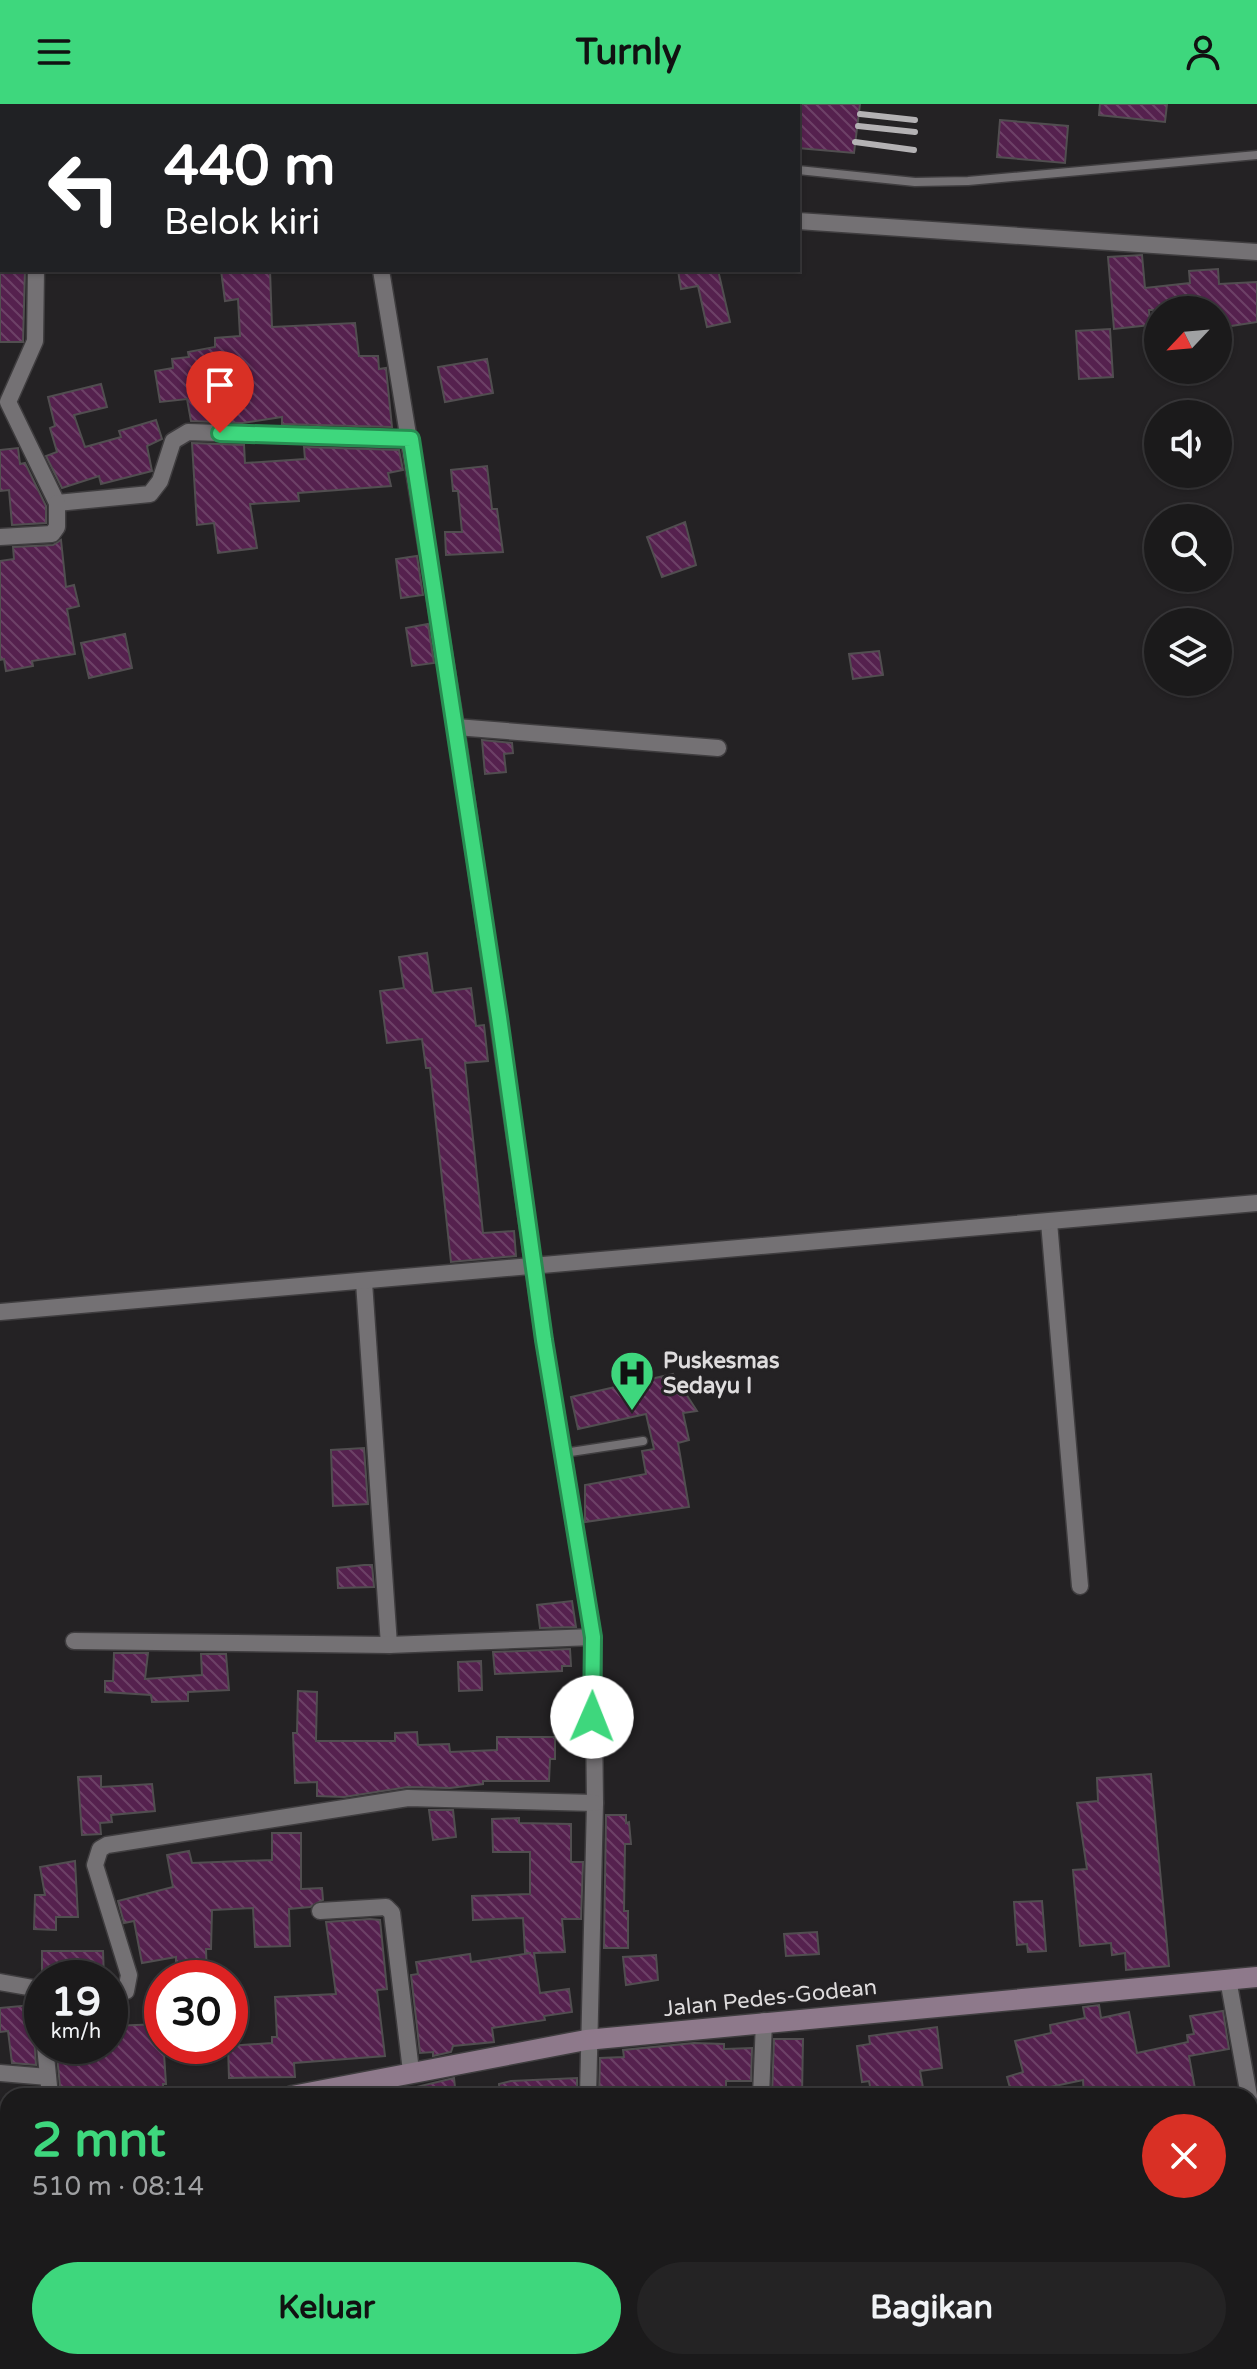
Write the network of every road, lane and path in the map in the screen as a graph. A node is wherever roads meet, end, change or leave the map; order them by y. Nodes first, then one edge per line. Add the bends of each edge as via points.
1 (1257, 155) edge
2 (800, 170) edge
3 (800, 221) edge
4 (1257, 252) edge
5 (36, 272) edge
6 (381, 272) edge
7 (4, 402) edge
8 (411, 439) junction
9 (57, 503) junction
10 (0, 537) edge
11 (456, 727) junction
12 (718, 748) dead end
13 (1257, 1203) edge
14 (1049, 1222) junction
15 (536, 1267) junction
16 (364, 1282) junction
17 (0, 1312) edge
18 (643, 1441) dead end
19 (564, 1453) junction
20 (1080, 1586) dead end
21 (593, 1637) junction
22 (74, 1641) dead end
23 (389, 1645) junction
24 (595, 1803) junction
25 (320, 1911) dead end
26 (124, 1960) edge
27 (1257, 1977) edge
28 (1228, 1979) junction
29 (0, 1982) edge
30 (24, 1985) edge
31 (764, 2021) junction
32 (586, 2040) junction
33 (47, 2064) edge
34 (411, 2071) junction
35 (0, 2073) edge
36 (48, 2077) junction
37 (49, 2088) edge
38 (335, 2088) edge
39 (588, 2088) edge
40 (761, 2088) edge
41 (1248, 2088) edge

1 - 2 lane via 968,181 915,182
3 - 4 street
5 - 7 street via 35,341
6 - 8 street
7 - 9 street
8 - 9 street via 188,432 173,441 150,494
8 - 11 street
9 - 10 street via 52,534
11 - 12 street
11 - 15 street
13 - 14 street
14 - 15 street
14 - 20 street
15 - 16 street
15 - 19 street
16 - 17 street
16 - 23 street
18 - 19 lane
19 - 21 street
21 - 23 street
21 - 24 street
22 - 23 street
24 - 26 street via 408,1798 107,1845 95,1865
24 - 32 street
25 - 34 street via 386,1907 392,1913
27 - 28 street, Jalan Pedes-Godean
28 - 31 street, Jalan Pedes-Godean
28 - 41 street
29 - 30 street
31 - 32 street, Jalan Pedes-Godean
31 - 40 street
32 - 34 street, Jalan Pedes-Godean
32 - 39 street
33 - 36 street
34 - 38 street, Jalan Pedes-Godean
35 - 36 street
36 - 37 street

